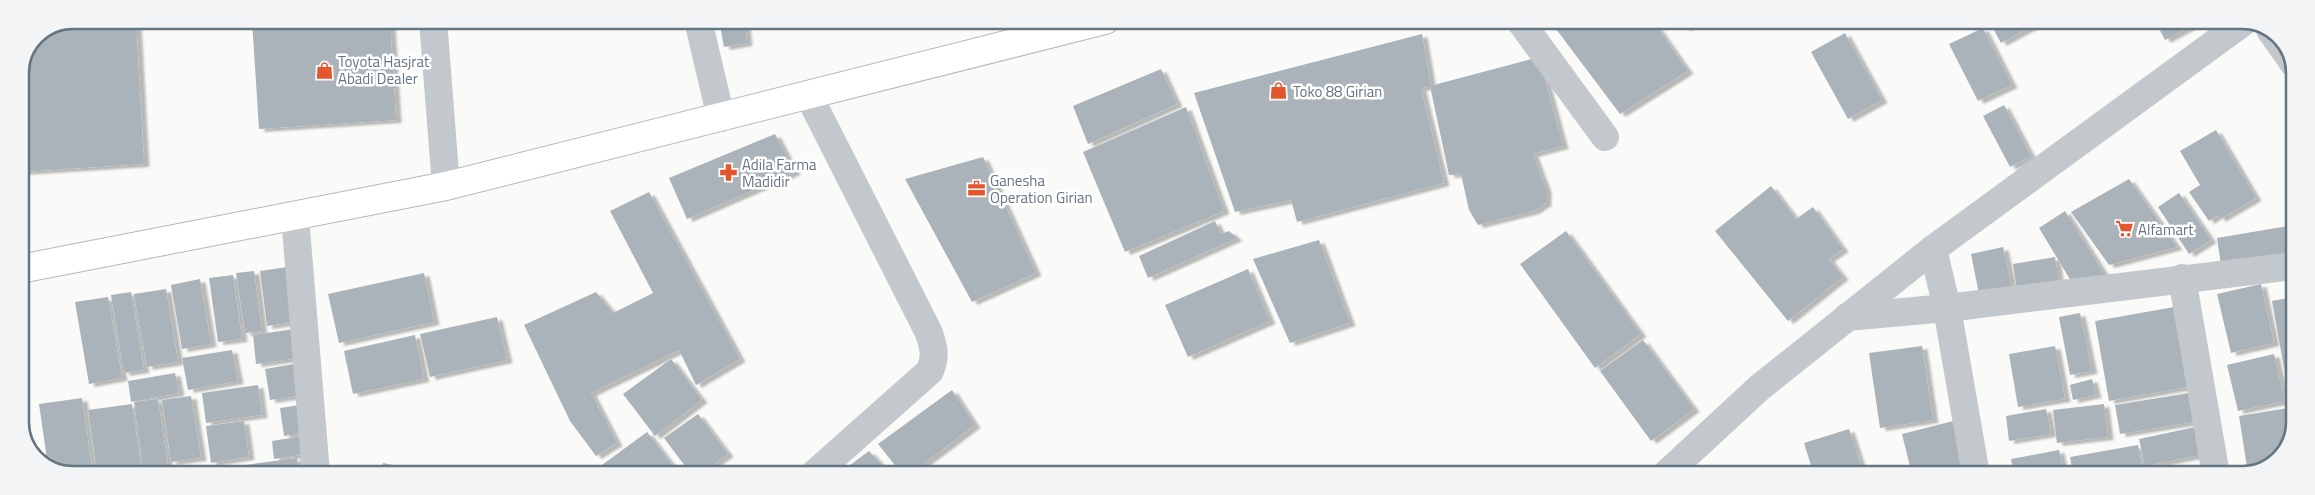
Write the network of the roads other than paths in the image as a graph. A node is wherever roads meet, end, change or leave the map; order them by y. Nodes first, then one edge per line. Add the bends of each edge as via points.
1 (434, 29) edge
2 (700, 29) edge
3 (1070, 29) edge
4 (1526, 29) edge
5 (2234, 29) edge
6 (809, 96) junction
7 (721, 118) junction
8 (1605, 137) dead end
9 (446, 186) junction
10 (295, 216) junction
11 (1933, 249) junction
12 (29, 267) edge
13 (2286, 267) edge
14 (2182, 278) junction
15 (1947, 308) junction
16 (1847, 317) junction
17 (315, 466) edge
18 (823, 466) edge
19 (1675, 466) edge
20 (1974, 466) edge
21 (2214, 466) edge

1 - 9 street
2 - 7 street
3 - 6 highway
4 - 8 street
5 - 11 street
6 - 7 highway
6 - 18 street via 930,333 935,350 930,371
7 - 9 highway
9 - 10 highway
10 - 12 highway
10 - 17 street
11 - 15 street
11 - 16 street
13 - 14 street
14 - 15 street
14 - 21 street
15 - 16 street
15 - 20 street
16 - 19 street via 1759,388

